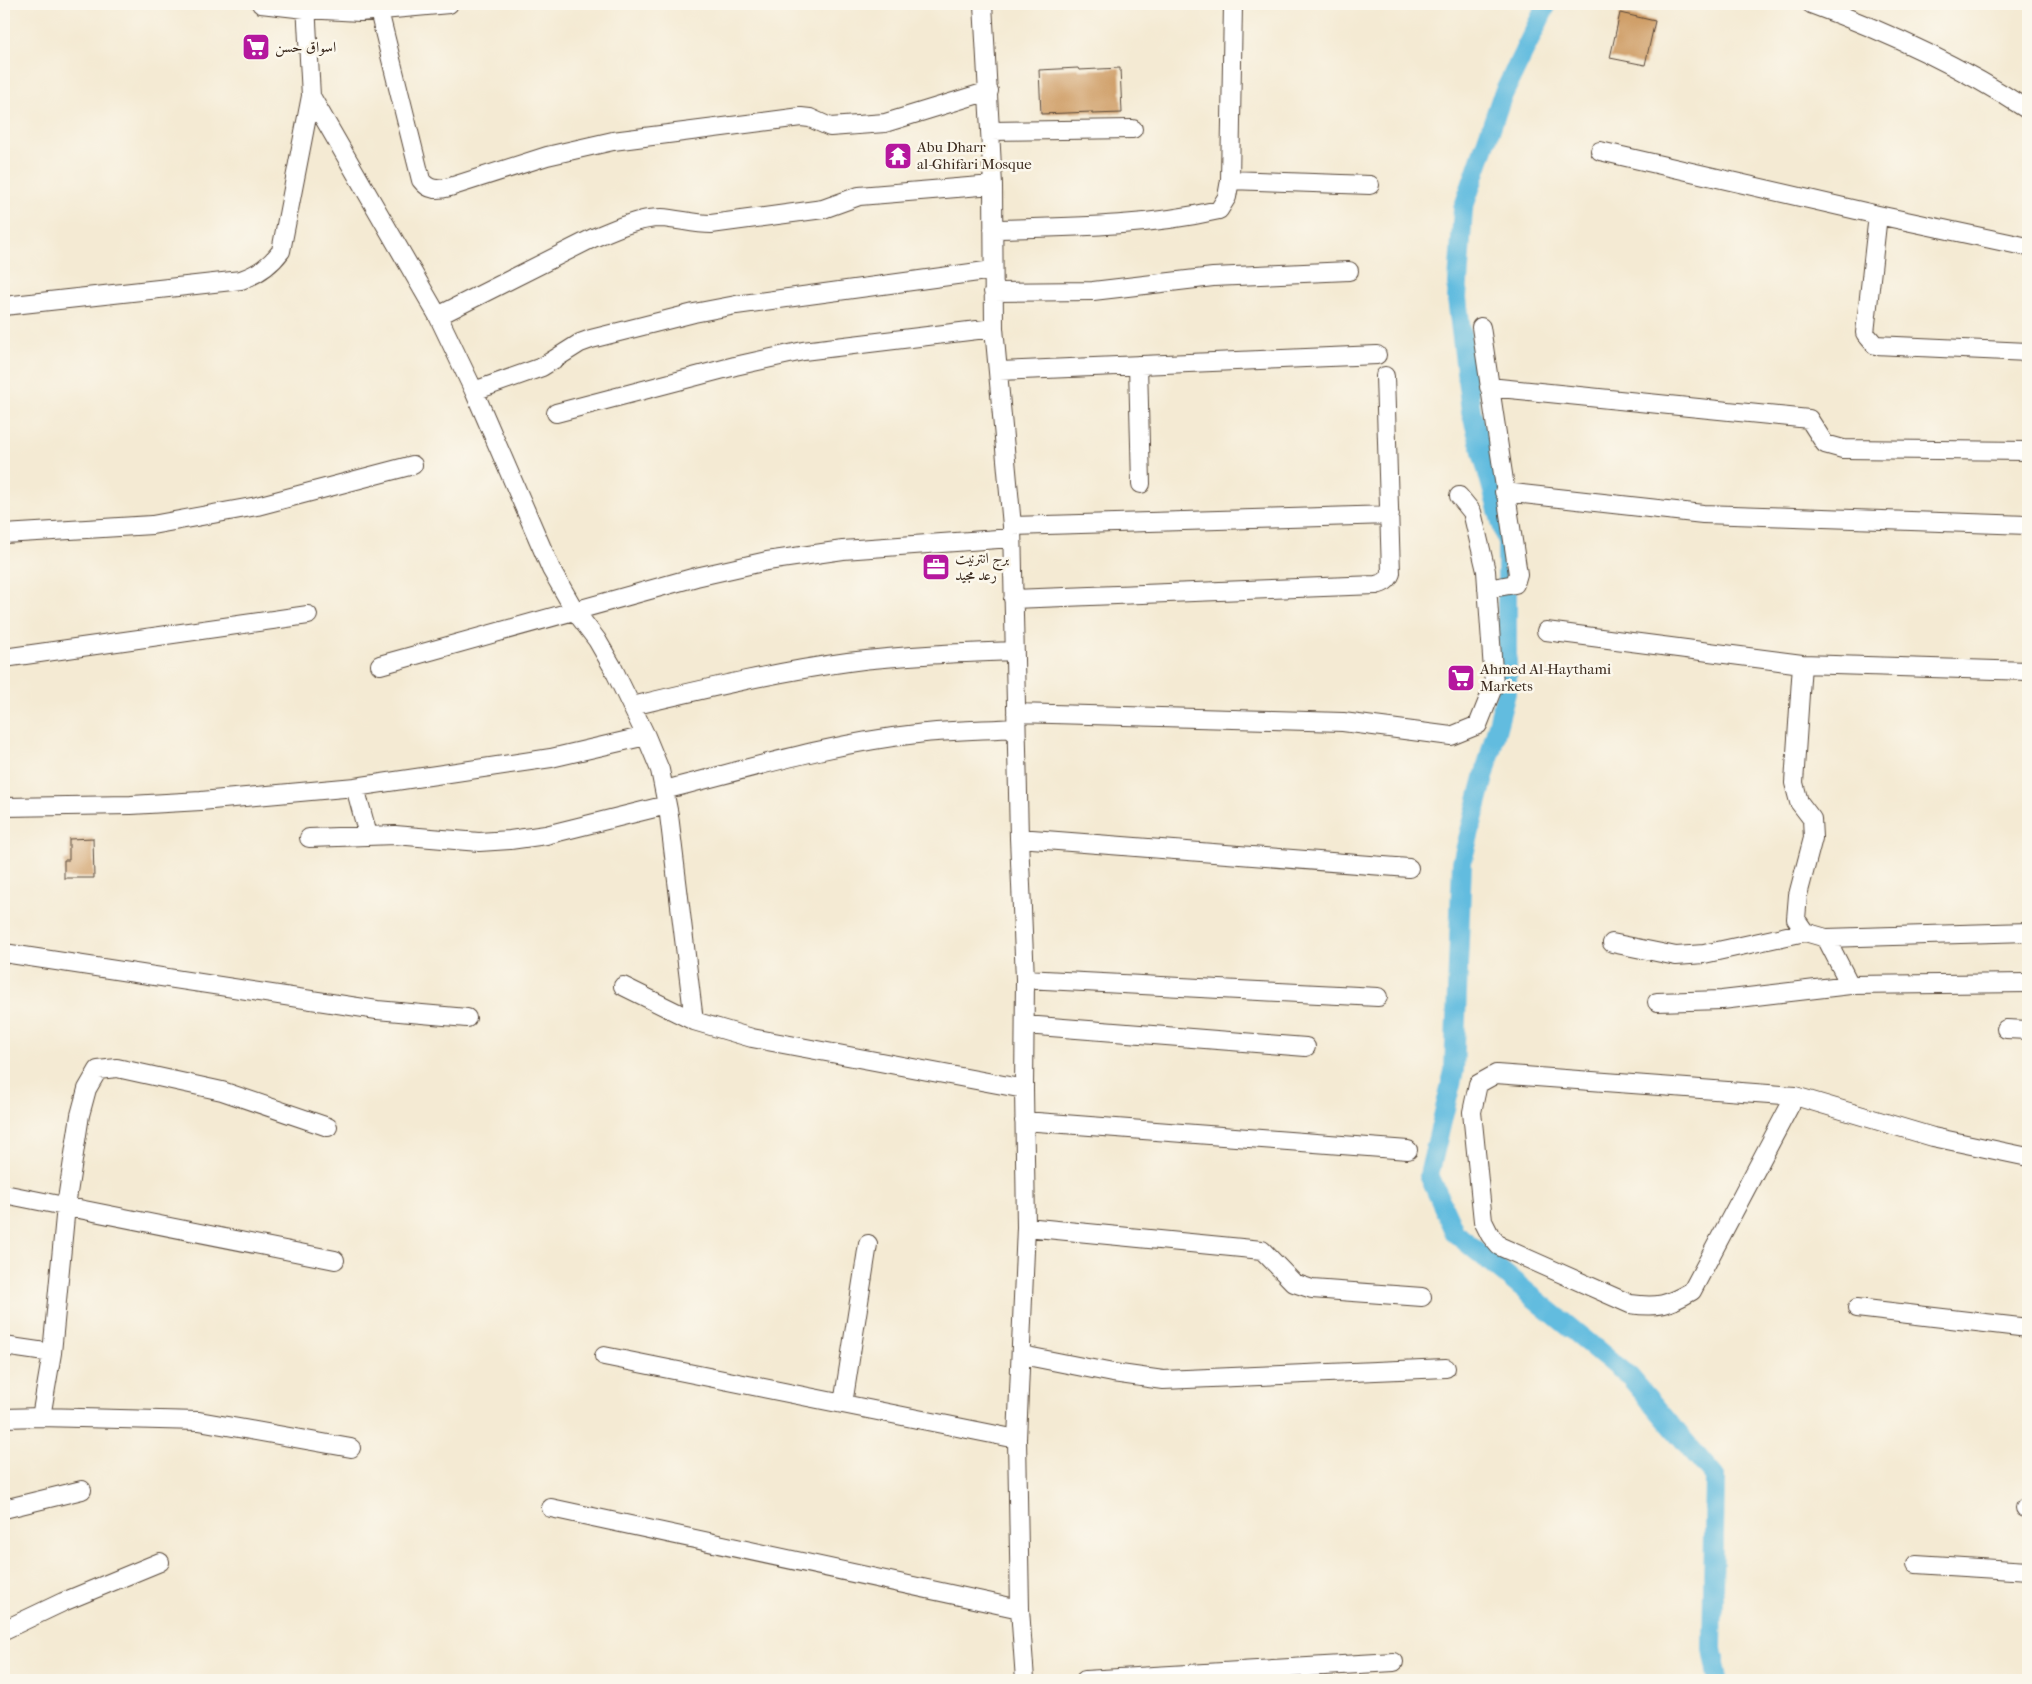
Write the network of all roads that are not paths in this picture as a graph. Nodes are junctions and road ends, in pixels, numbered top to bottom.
1 (261, 4) edge
2 (449, 4) edge
3 (983, 4) edge
4 (1233, 4) edge
5 (1811, 4) edge
6 (305, 6) edge
7 (389, 8) edge
8 (988, 91) junction
9 (311, 96) junction
10 (2028, 110) edge
11 (1133, 128) dead end
12 (990, 131) junction
13 (1600, 151) dead end
14 (1230, 180) junction
15 (994, 185) junction
16 (1370, 185) dead end
17 (1878, 214) junction
18 (994, 229) junction
19 (2028, 247) edge
20 (993, 270) junction
21 (1349, 271) dead end
22 (994, 292) junction
23 (4, 306) edge
24 (438, 316) junction
25 (1480, 327) dead end
26 (994, 328) junction
27 (2028, 352) edge
28 (1377, 355) dead end
29 (1138, 365) junction
30 (999, 371) junction
31 (1385, 376) dead end
32 (1489, 387) junction
33 (474, 391) junction
34 (556, 414) dead end
35 (2028, 451) edge
36 (413, 465) dead end
37 (1141, 484) dead end
38 (1504, 492) junction
39 (1459, 496) dead end
40 (1390, 515) junction
41 (2028, 525) edge
42 (1012, 532) junction
43 (4, 534) edge
44 (1487, 589) junction
45 (1013, 599) junction
46 (575, 611) junction
47 (308, 615) dead end
48 (1546, 632) dead end
49 (1014, 651) junction
50 (4, 658) edge
51 (1802, 664) junction
52 (380, 666) dead end
53 (2028, 671) edge
54 (632, 706) junction
55 (1016, 721) junction
56 (646, 736) junction
57 (355, 787) junction
58 (666, 798) junction
59 (4, 807) edge
60 (368, 835) junction
61 (308, 838) dead end
62 (1019, 838) junction
63 (1409, 868) dead end
64 (1805, 932) junction
65 (2028, 932) edge
66 (1826, 938) junction
67 (1612, 943) dead end
68 (4, 953) edge
69 (1025, 979) junction
70 (2028, 983) edge
71 (1850, 984) junction
72 (623, 986) dead end
73 (1378, 997) dead end
74 (1657, 1002) dead end
75 (467, 1018) dead end
76 (694, 1021) junction
77 (1025, 1025) junction
78 (2006, 1029) dead end
79 (2028, 1030) edge
80 (1306, 1047) dead end
81 (1024, 1089) junction
82 (1795, 1096) junction
83 (1024, 1122) junction
84 (328, 1127) dead end
85 (1408, 1150) dead end
86 (2028, 1158) edge
87 (4, 1194) edge
88 (66, 1206) junction
89 (1026, 1227) junction
90 (868, 1244) dead end
91 (335, 1260) dead end
92 (1422, 1297) dead end
93 (1857, 1308) dead end
94 (2028, 1328) edge
95 (4, 1346) edge
96 (52, 1353) junction
97 (604, 1356) dead end
98 (1022, 1356) junction
99 (1446, 1368) dead end
100 (843, 1404) junction
101 (41, 1417) junction
102 (4, 1418) edge
103 (1017, 1439) junction
104 (351, 1448) dead end
105 (82, 1490) dead end
106 (551, 1508) dead end
107 (4, 1509) edge
108 (160, 1562) dead end
109 (1916, 1564) dead end
110 (2028, 1571) edge
111 (1020, 1609) junction
112 (4, 1630) edge
113 (1394, 1662) dead end
114 (1025, 1680) edge
115 (1085, 1680) edge

1 - 6 street
2 - 7 street
3 - 8 street
4 - 14 street
5 - 10 street
6 - 7 street
6 - 9 street
7 - 8 street
8 - 12 street
9 - 23 street
9 - 24 street
11 - 12 street
12 - 15 street
13 - 17 street
14 - 16 street
14 - 18 street
15 - 18 street
15 - 24 street
17 - 19 street
17 - 27 street
18 - 20 street
20 - 22 street
20 - 33 street
21 - 22 street
22 - 26 street
24 - 33 street
25 - 32 street
26 - 30 street
26 - 34 street
28 - 29 street
29 - 30 street
29 - 37 street
30 - 42 street
31 - 40 street
32 - 35 street
32 - 38 street
33 - 46 street
36 - 43 street
38 - 41 street
38 - 44 street
39 - 44 street
40 - 42 street
40 - 45 street
42 - 45 street
42 - 46 street
44 - 55 street
45 - 49 street
46 - 52 street
46 - 54 street
47 - 50 street
48 - 51 street
49 - 54 street
49 - 55 street
51 - 53 street
51 - 64 street
54 - 56 street
55 - 58 street
55 - 62 street
56 - 57 street
56 - 58 street
57 - 59 street
57 - 60 street
58 - 60 street
58 - 76 street
60 - 61 street
62 - 63 street
62 - 69 street
64 - 66 street
64 - 67 street
65 - 66 street
66 - 71 street
68 - 75 street
69 - 73 street
69 - 77 street
70 - 71 street
71 - 74 street
72 - 76 street
76 - 81 street
77 - 80 street
77 - 81 street
78 - 79 street
81 - 83 street
82 - 82 street
82 - 86 street
83 - 85 street
83 - 89 street
84 - 88 street
87 - 88 street
88 - 91 street
88 - 96 street
89 - 92 street
89 - 98 street
90 - 100 street
93 - 94 street
95 - 96 street
96 - 101 street
97 - 100 street
98 - 99 street
98 - 103 street
100 - 103 street
101 - 102 street
101 - 104 street
103 - 111 street
105 - 107 street
106 - 111 street
108 - 112 street
109 - 110 street
111 - 114 street
113 - 115 street

